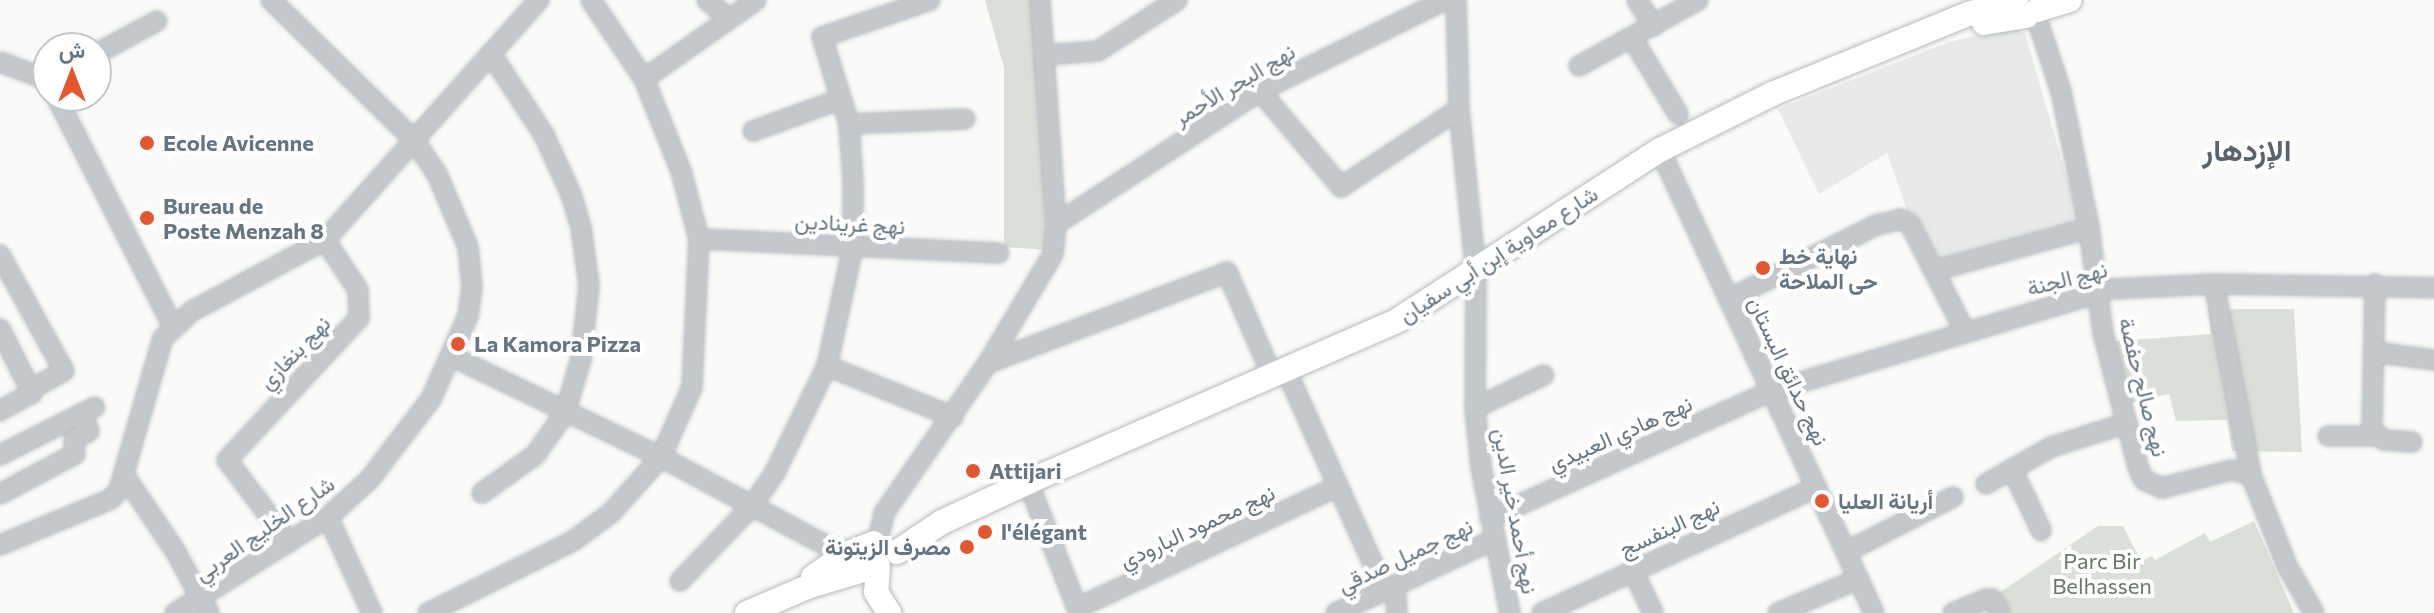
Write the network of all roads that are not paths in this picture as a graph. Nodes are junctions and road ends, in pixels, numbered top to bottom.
1 (539, 0) edge
2 (591, 0) edge
3 (707, 0) edge
4 (756, 0) edge
5 (930, 0) edge
6 (1040, 0) edge
7 (1177, 0) edge
8 (1445, 0) edge
9 (1456, 0) edge
10 (1637, 0) edge
11 (1698, 0) edge
12 (2070, 0) edge
13 (277, 2) edge
14 (1968, 7) edge
15 (2028, 7) edge
16 (729, 19) junction
17 (157, 21) dead end
18 (1654, 26) junction
19 (1918, 34) junction
20 (1632, 38) junction
21 (112, 45) edge
22 (491, 54) junction
23 (1045, 55) junction
24 (0, 62) edge
25 (1579, 66) dead end
26 (32, 74) edge
27 (644, 79) junction
28 (1260, 91) junction
29 (841, 99) junction
30 (1459, 109) junction
31 (64, 112) edge
32 (1678, 114) dead end
33 (965, 119) dead end
34 (849, 124) junction
35 (753, 131) dead end
36 (414, 140) junction
37 (1660, 150) junction
38 (1056, 224) junction
39 (2089, 228) junction
40 (699, 239) junction
41 (325, 240) junction
42 (853, 247) junction
43 (999, 253) dead end
44 (0, 255) edge
45 (1937, 270) junction
46 (1476, 273) junction
47 (2214, 284) junction
48 (2375, 284) junction
49 (2434, 288) edge
50 (2098, 293) junction
51 (1729, 299) junction
52 (173, 327) junction
53 (1964, 330) junction
54 (2, 336) edge
55 (2374, 352) junction
56 (453, 357) junction
57 (2434, 360) edge
58 (988, 363) junction
59 (827, 366) junction
60 (1278, 372) junction
61 (1544, 375) dead end
62 (32, 389) junction
63 (1771, 391) junction
64 (1475, 408) junction
65 (0, 411) edge
66 (565, 413) junction
67 (953, 417) junction
68 (2127, 423) junction
69 (2328, 436) dead end
70 (2375, 436) junction
71 (2412, 442) dead end
72 (0, 455) edge
73 (661, 457) junction
74 (2012, 469) junction
75 (124, 475) junction
76 (2251, 475) junction
77 (1028, 482) junction
78 (1986, 484) dead end
79 (1337, 487) junction
80 (1817, 487) junction
81 (482, 493) dead end
82 (0, 494) edge
83 (1953, 497) dead end
84 (751, 507) junction
85 (328, 517) junction
86 (1490, 518) junction
87 (2041, 530) dead end
88 (1493, 540) junction
89 (1, 542) edge
90 (289, 542) junction
91 (1848, 551) junction
92 (884, 552) junction
93 (844, 555) junction
94 (1633, 571) junction
95 (828, 579) junction
96 (1858, 579) junction
97 (680, 581) dead end
98 (1390, 587) junction
99 (795, 591) junction
100 (206, 606) edge
101 (886, 606) edge
102 (1078, 611) edge
103 (175, 613) edge
104 (372, 613) edge
105 (428, 613) edge
106 (747, 613) edge
107 (1336, 613) edge
108 (1397, 613) edge
109 (1510, 613) edge
110 (1542, 613) edge
111 (1653, 613) edge
112 (1778, 613) edge
113 (1874, 613) edge
114 (1953, 613) edge
115 (2000, 613) edge
116 (2314, 613) edge

1 - 22 street
2 - 27 street
3 - 16 street
4 - 16 street
5 - 29 street
6 - 23 street
7 - 23 street
8 - 28 street, نهج البحر الأحمر
9 - 30 street, نهج أحمد خير الدين
10 - 18 street
11 - 18 street
12 - 15 main road, شارع معاوية إبن أبي سفيان
13 - 36 street, شارع الخليج العربي
14 - 15 main road, شارع معاوية إبن أبي سفيان
14 - 19 main road, شارع معاوية إبن أبي سفيان
15 - 19 main road, شارع معاوية إبن أبي سفيان
15 - 39 street, نهج صالح حفصة
16 - 27 street
17 - 21 street
18 - 20 street
19 - 37 main road, شارع معاوية إبن أبي سفيان
20 - 25 street
20 - 32 street
22 - 36 street
22 - 66 street
23 - 38 street
24 - 26 street
27 - 40 street
28 - 30 street
28 - 38 street, نهج البحر الأحمر
29 - 34 street
29 - 35 street
30 - 46 street, نهج أحمد خير الدين
31 - 52 street
33 - 34 street
34 - 42 street
36 - 41 street
36 - 56 street, شارع الخليج العربي
37 - 46 main road, شارع معاوية إبن أبي سفيان
37 - 51 street, نهج حدائق البستان
38 - 58 street
39 - 45 street
39 - 50 street, نهج صالح حفصة
40 - 42 street, نهج غرينادين
40 - 73 street
41 - 52 street
41 - 90 street, نهج بنغازي
42 - 43 street, نهج غرينادين
42 - 59 street
44 - 62 street
45 - 51 street
45 - 53 street
46 - 60 main road, شارع معاوية إبن أبي سفيان
46 - 64 street, نهج أحمد خير الدين
47 - 48 street, نهج الجنة
47 - 50 street, نهج الجنة
47 - 76 street
48 - 49 street, نهج الجنة
48 - 55 street
50 - 53 street, نهج الجنة
50 - 68 street, نهج صالح حفصة
51 - 63 street, نهج حدائق البستان
52 - 75 street
53 - 63 street, نهج الجنة
54 - 62 street
55 - 57 street
55 - 70 street
56 - 66 street
56 - 85 street, شارع الخليج العربي
58 - 60 street
58 - 67 street
59 - 67 street
59 - 84 street
60 - 77 main road, شارع معاوية إبن أبي سفيان
60 - 79 street
61 - 64 street
62 - 65 street
63 - 80 street, نهج حدائق البستان
63 - 86 street, نهج هادي العبيدي
64 - 86 street, نهج أحمد خير الدين
66 - 73 street
66 - 81 street
67 - 92 street
68 - 74 street
68 - 76 street, نهج صالح حفصة
69 - 70 street
70 - 71 street
72 - 82 street
73 - 84 street
73 - 105 street
74 - 78 street
74 - 87 street
75 - 89 street
75 - 100 street
76 - 116 street
77 - 92 main road, شارع معاوية إبن أبي سفيان
77 - 102 street
79 - 98 street
79 - 102 street, نهج محمود البارودي
80 - 91 street, نهج حدائق البستان
80 - 94 street, نهج البنفسج
83 - 91 street
84 - 93 street
84 - 97 street
85 - 90 street, شارع الخليج العربي
85 - 104 street
86 - 88 street, نهج أحمد خير الدين
88 - 98 street, نهج جميل صدقي
88 - 109 street, نهج أحمد خير الدين
90 - 100 street, شارع الخليج العربي
91 - 96 street, نهج حدائق البستان
92 - 93 main road, شارع معاوية إبن أبي سفيان
92 - 95 main road, شارع معاوية إبن أبي سفيان
92 - 101 main road
93 - 99 main road, شارع معاوية إبن أبي سفيان
94 - 110 street, نهج البنفسج
94 - 111 street
95 - 99 main road, شارع معاوية إبن أبي سفيان
95 - 101 main road
96 - 112 street
96 - 113 street, نهج حدائق البستان
98 - 107 street, نهج جميل صدقي
98 - 108 street
99 - 106 main road, شارع معاوية إبن أبي سفيان
100 - 103 street, شارع الخليج العربي
114 - 115 street

